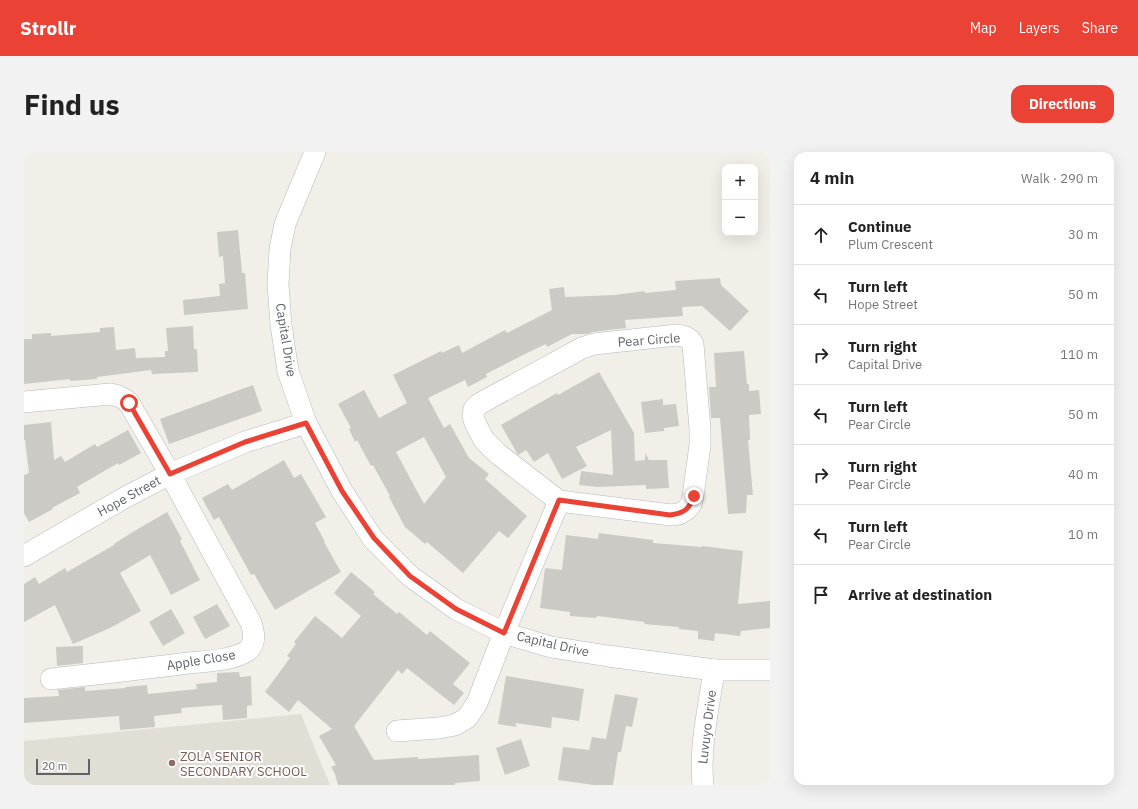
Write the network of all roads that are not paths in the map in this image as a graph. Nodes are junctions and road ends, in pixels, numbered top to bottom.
1 (315, 152) edge
2 (24, 402) edge
3 (306, 423) junction
4 (170, 474) junction
5 (559, 500) junction
6 (24, 556) edge
7 (504, 633) junction
8 (714, 670) junction
9 (770, 670) edge
10 (50, 679) dead end
11 (397, 731) dead end
12 (703, 785) edge

1 - 3 street, Capital Drive
2 - 4 street, Apple Close
3 - 4 street, Hope Street
3 - 7 street, Capital Drive
4 - 6 street, Hope Street
4 - 10 street, Apple Close
5 - 5 street, Pear Circle
5 - 7 street
7 - 8 street, Capital Drive
7 - 11 street
8 - 9 street, Capital Drive
8 - 12 street, Luvuyo Drive

